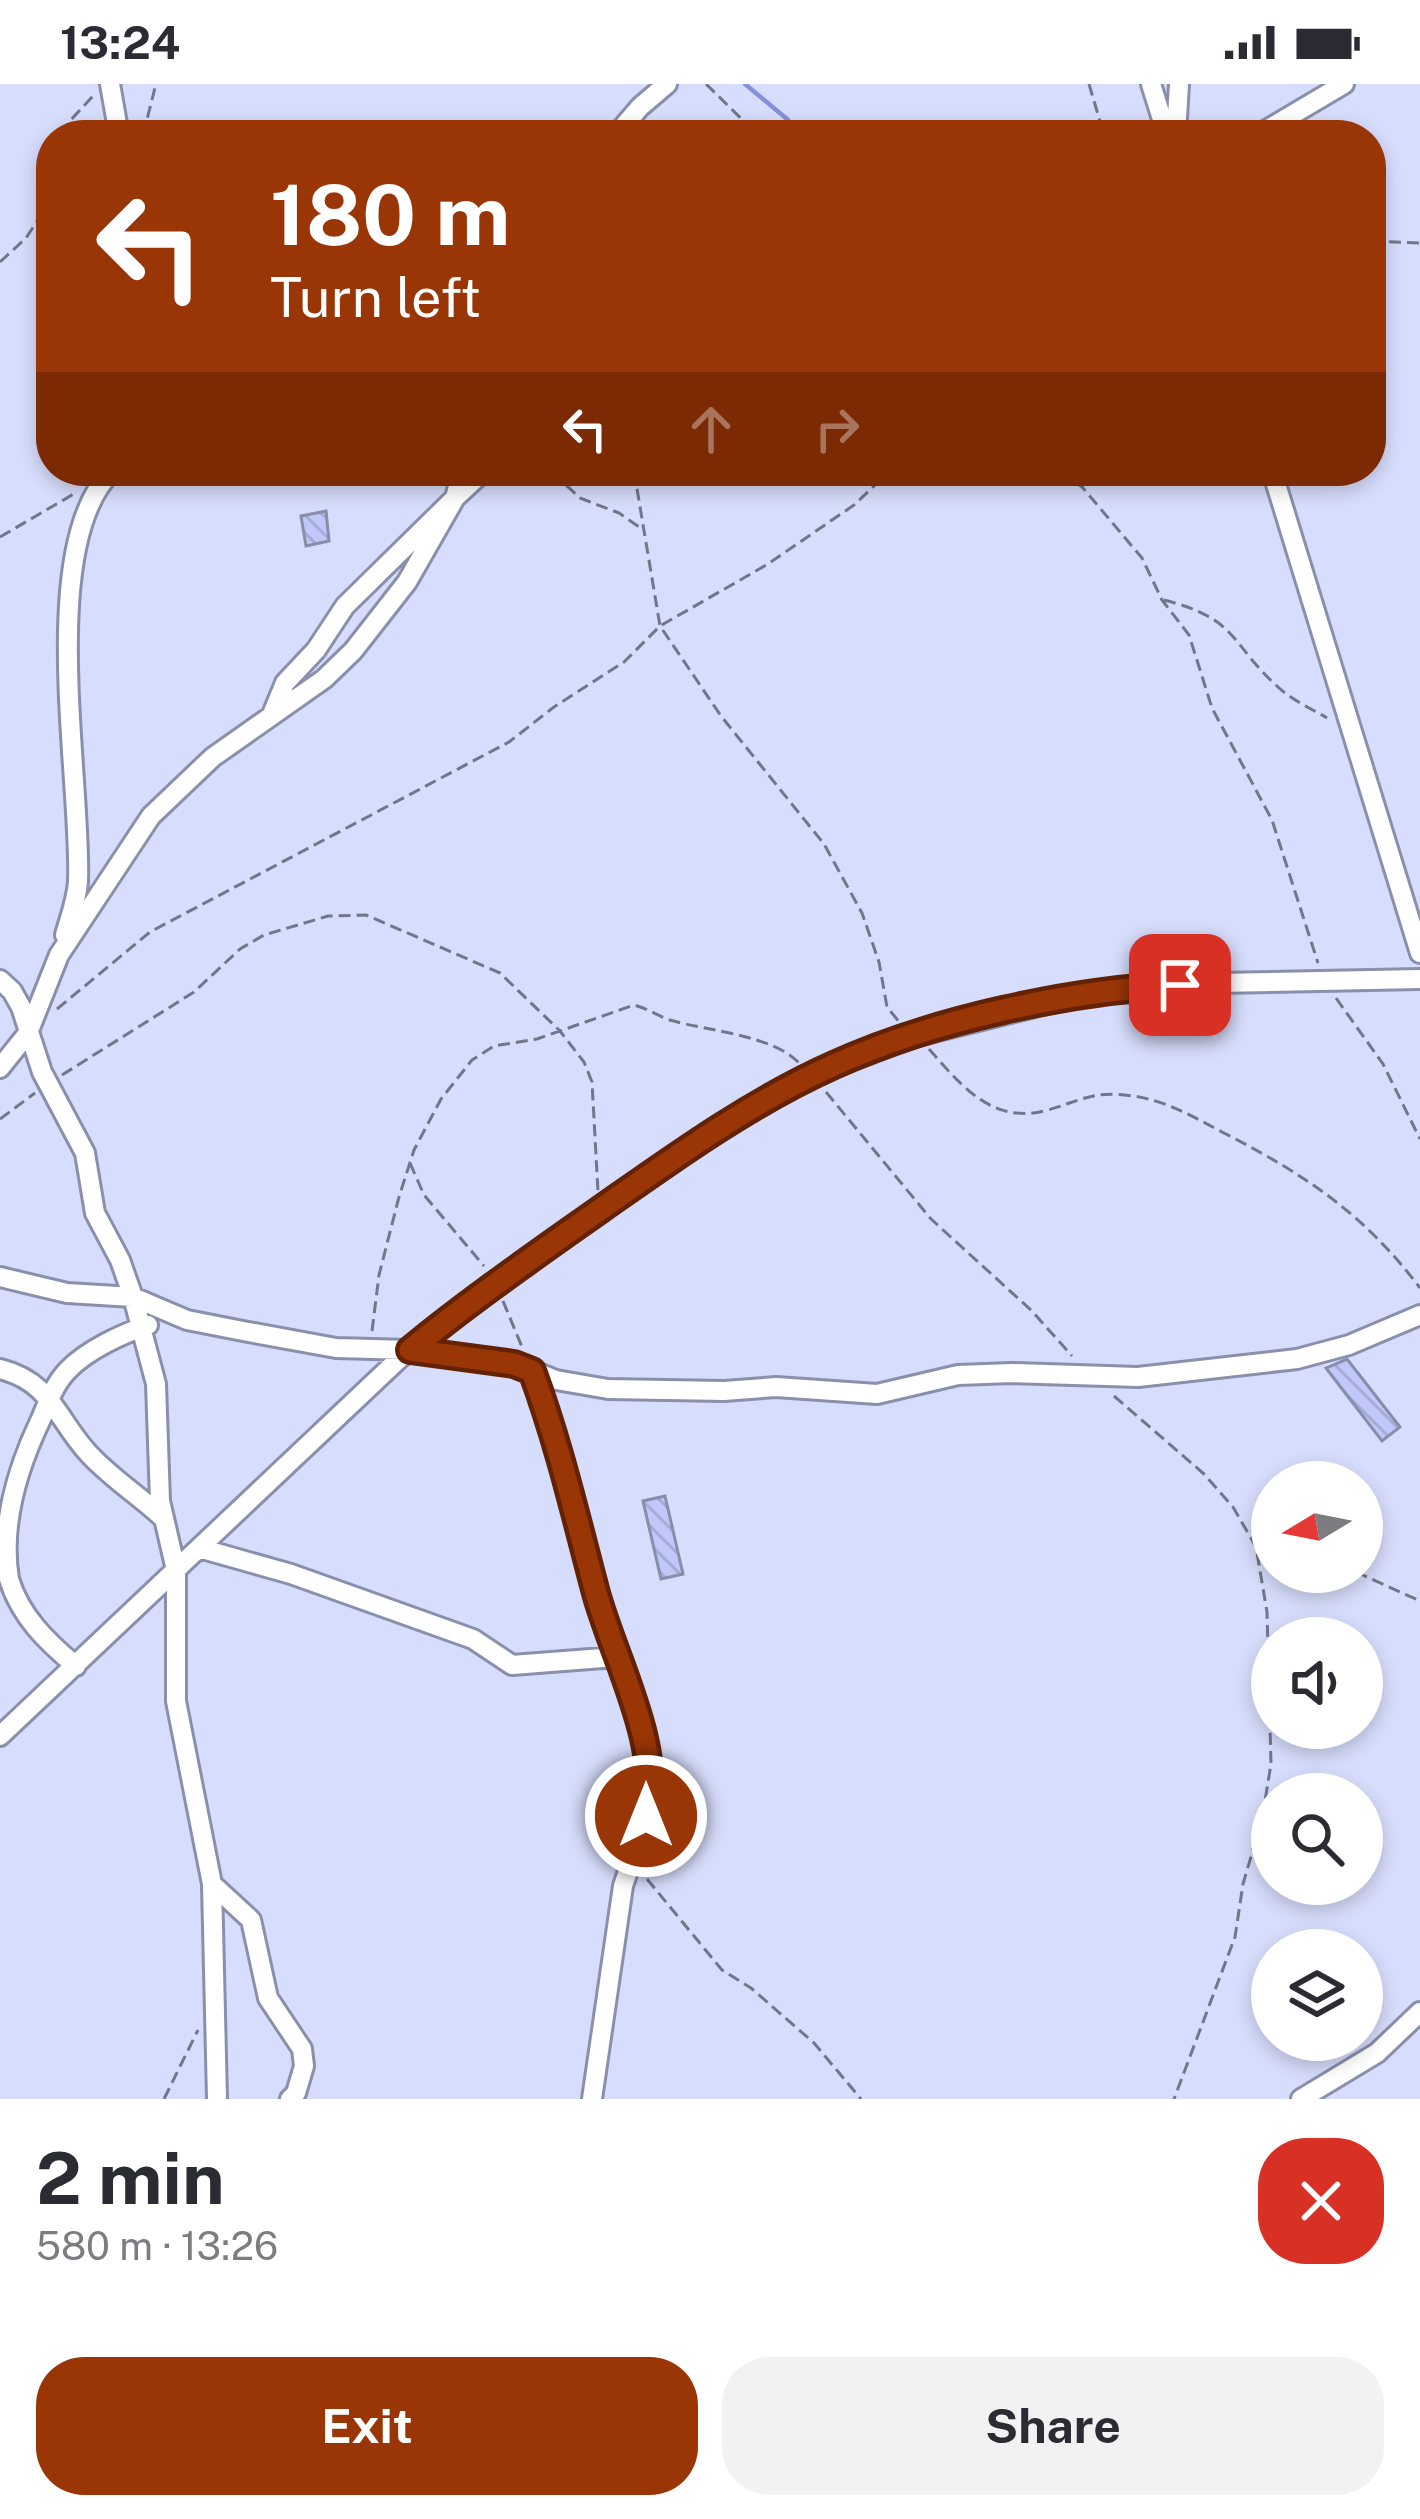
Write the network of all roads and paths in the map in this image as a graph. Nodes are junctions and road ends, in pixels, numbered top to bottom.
1 (156, 84) edge
2 (668, 84) edge
3 (706, 84) edge
4 (1089, 84) edge
5 (1151, 84) edge
6 (1179, 84) edge
7 (1344, 84) edge
8 (104, 87) edge
9 (71, 120) edge
10 (114, 120) edge
11 (147, 120) edge
12 (628, 120) edge
13 (743, 120) edge
14 (1100, 120) edge
15 (1166, 120) edge
16 (1174, 120) edge
17 (1283, 120) edge
18 (36, 223) edge
19 (1386, 242) edge
20 (1420, 243) edge
21 (0, 262) edge
22 (86, 486) edge
23 (101, 486) edge
24 (458, 486) edge
25 (468, 486) edge
26 (566, 486) edge
27 (637, 486) edge
28 (874, 486) edge
29 (1081, 486) edge
30 (1277, 486) edge
31 (455, 498) junction
32 (645, 532) junction
33 (0, 537) edge
34 (1162, 600) junction
35 (660, 626) junction
36 (272, 716) junction
37 (1352, 728) junction
38 (1420, 953) edge
39 (59, 955) junction
40 (0, 980) edge
41 (1420, 980) edge
42 (1324, 982) junction
43 (560, 1031) junction
44 (28, 1034) junction
45 (917, 1036) junction
46 (0, 1068) edge
47 (810, 1076) junction
48 (48, 1084) junction
49 (0, 1119) edge
50 (1420, 1138) edge
51 (410, 1163) junction
52 (598, 1212) junction
53 (0, 1277) edge
54 (495, 1283) junction
55 (1420, 1288) edge
56 (133, 1297) junction
57 (176, 1315) junction
58 (1420, 1316) edge
59 (141, 1327) junction
60 (365, 1349) junction
61 (410, 1350) junction
62 (0, 1370) edge
63 (532, 1371) junction
64 (1091, 1375) junction
65 (50, 1397) junction
66 (164, 1518) junction
67 (1247, 1529) junction
68 (1251, 1530) edge
69 (199, 1548) junction
70 (176, 1570) junction
71 (1383, 1584) edge
72 (1420, 1600) edge
73 (616, 1658) junction
74 (76, 1666) junction
75 (0, 1736) edge
76 (630, 1860) junction
77 (212, 1884) junction
78 (1420, 2012) edge
79 (198, 2030) dead end
80 (164, 2099) edge
81 (217, 2099) edge
82 (290, 2099) edge
83 (592, 2099) edge
84 (861, 2099) edge
85 (1174, 2099) edge
86 (1301, 2099) edge

1 - 11 path
2 - 12 street
3 - 13 path
4 - 14 path
5 - 15 street
6 - 16 street
7 - 17 street
8 - 9 path
8 - 10 street
18 - 21 path
19 - 20 path
22 - 33 path
23 - 39 street
24 - 31 street
25 - 31 street
26 - 32 path
27 - 32 path
28 - 35 path
29 - 34 path
30 - 37 street
31 - 36 street
31 - 36 street
32 - 35 path
34 - 37 path
34 - 42 path
35 - 44 path
35 - 45 path
36 - 39 street
37 - 38 street
39 - 44 street
40 - 44 street
41 - 42 street
42 - 45 street
42 - 50 path
43 - 47 path
43 - 48 path
43 - 51 path
43 - 52 path
44 - 46 street
44 - 48 street
45 - 47 street
45 - 55 path
47 - 52 street
47 - 64 path
48 - 49 path
48 - 56 street
51 - 54 path
51 - 60 path
52 - 54 street
53 - 56 street
54 - 61 street
54 - 63 path
56 - 57 street
56 - 59 street
57 - 59 street
57 - 60 street
58 - 64 street
59 - 65 street
59 - 66 street
60 - 61 street
61 - 63 street
61 - 69 street
62 - 65 street
63 - 64 street
63 - 73 street
64 - 67 path
65 - 66 street
65 - 74 street
66 - 70 street
67 - 68 path
67 - 85 path
69 - 70 street
69 - 73 street
70 - 74 street
70 - 77 street
71 - 72 path
73 - 76 street
74 - 75 street
76 - 83 street
76 - 84 path
77 - 81 street
77 - 82 street
78 - 86 street
79 - 80 path

